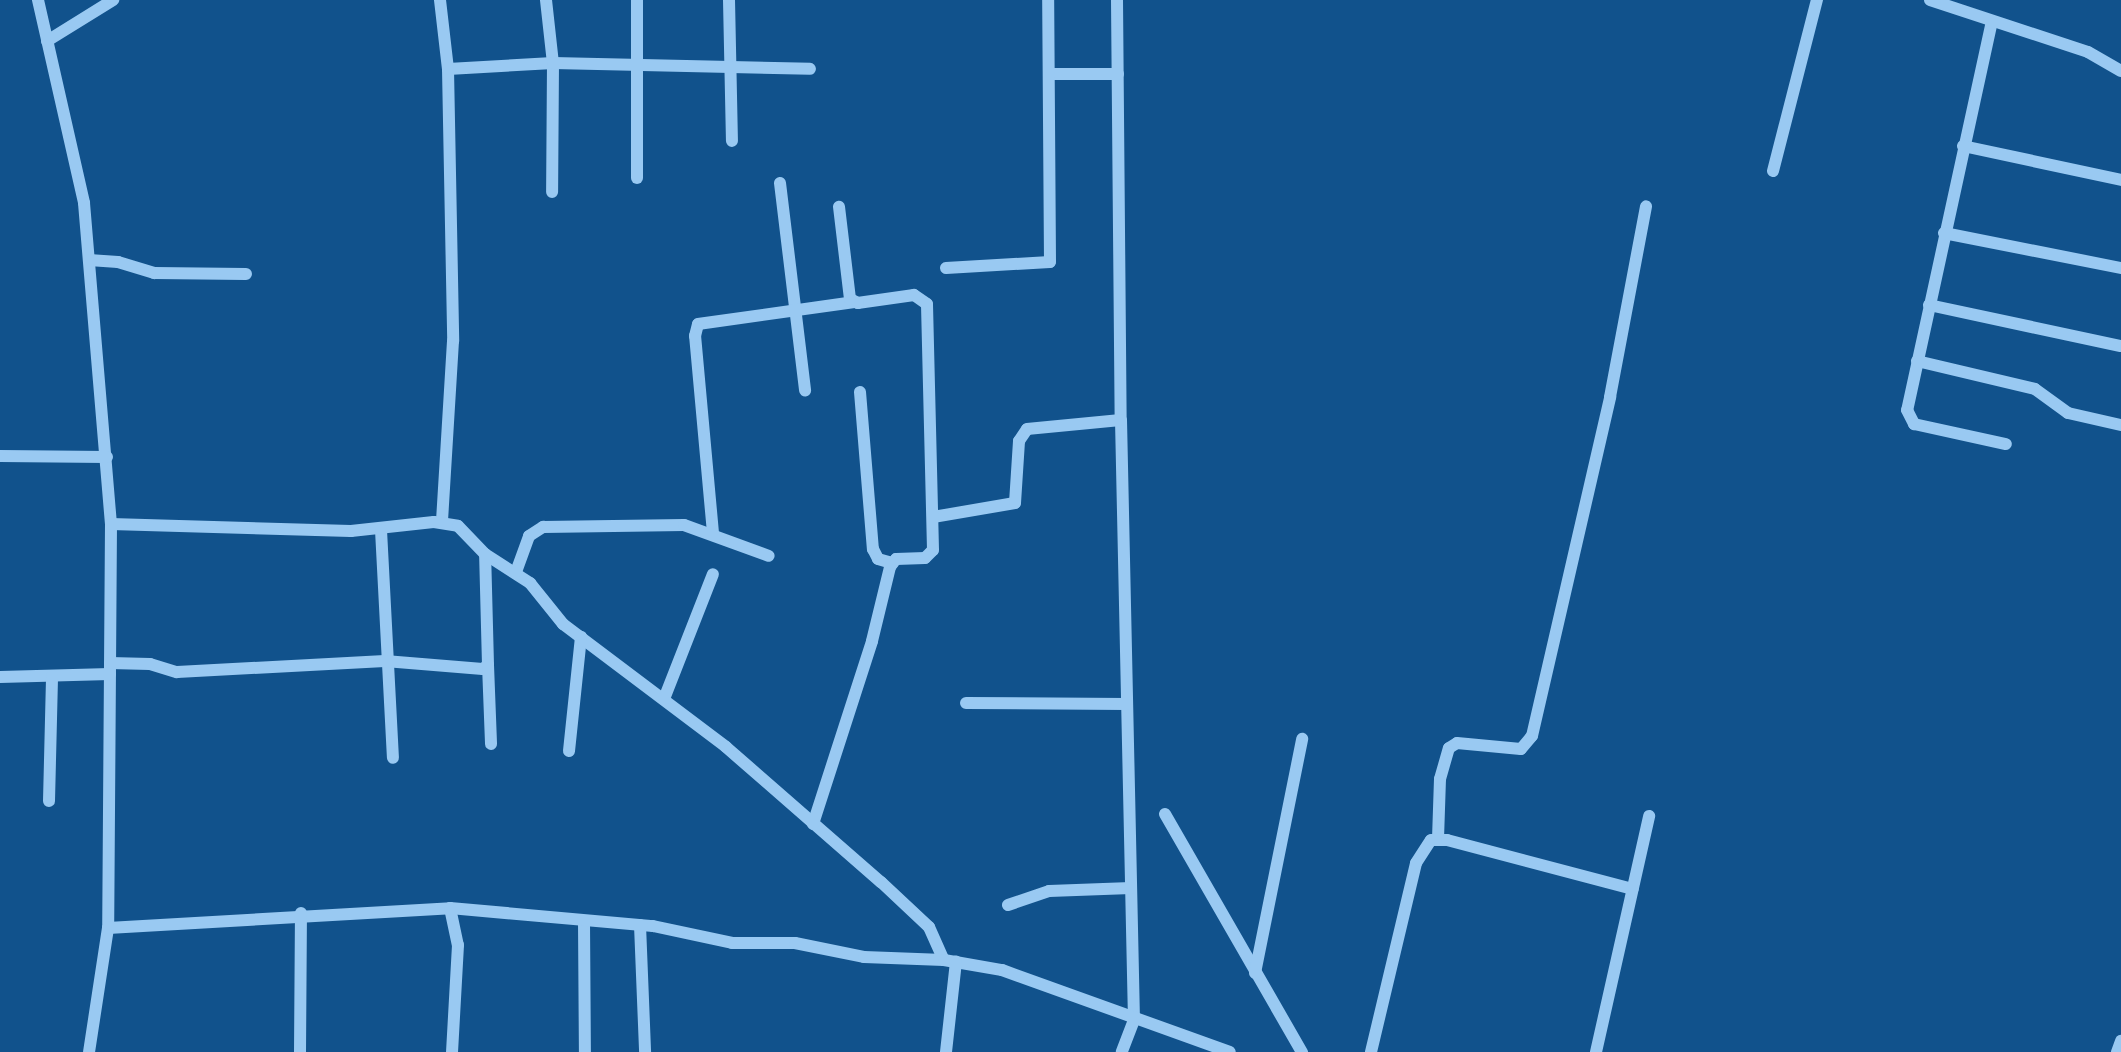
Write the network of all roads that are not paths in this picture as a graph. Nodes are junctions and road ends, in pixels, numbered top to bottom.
1 (38, 0) edge
2 (113, 0) edge
3 (440, 0) edge
4 (546, 0) edge
5 (637, 0) edge
6 (729, 0) edge
7 (1048, 0) edge
8 (1117, 0) edge
9 (1817, 0) edge
10 (1930, 0) edge
11 (1945, 3) edge
12 (1992, 21) junction
13 (47, 41) junction
14 (553, 63) junction
15 (639, 66) junction
16 (730, 67) junction
17 (448, 68) junction
18 (810, 69) dead end
19 (2121, 71) edge
20 (1050, 74) junction
21 (1118, 74) junction
22 (732, 141) dead end
23 (1963, 146) junction
24 (1773, 171) dead end
25 (637, 178) dead end
26 (2121, 180) edge
27 (780, 183) dead end
28 (552, 192) dead end
29 (839, 206) dead end
30 (1646, 206) dead end
31 (1944, 233) junction
32 (89, 260) junction
33 (946, 268) dead end
34 (2121, 268) edge
35 (246, 275) dead end
36 (854, 302) junction
37 (1929, 305) junction
38 (797, 310) junction
39 (2121, 346) edge
40 (1917, 361) junction
41 (805, 391) dead end
42 (860, 392) dead end
43 (1121, 419) junction
44 (2121, 425) edge
45 (2006, 444) dead end
46 (0, 456) edge
47 (107, 457) junction
48 (933, 517) junction
49 (442, 522) junction
50 (111, 524) junction
51 (382, 530) junction
52 (713, 533) junction
53 (485, 554) junction
54 (769, 556) dead end
55 (892, 563) junction
56 (516, 572) junction
57 (713, 574) dead end
58 (581, 637) junction
59 (385, 661) junction
60 (488, 665) junction
61 (110, 669) junction
62 (52, 676) junction
63 (0, 677) edge
64 (664, 699) junction
65 (966, 704) dead end
66 (1127, 704) junction
67 (1302, 739) dead end
68 (491, 744) dead end
69 (569, 751) dead end
70 (393, 758) dead end
71 (49, 801) dead end
72 (1165, 814) dead end
73 (1649, 816) dead end
74 (813, 824) junction
75 (1438, 839) junction
76 (1131, 887) junction
77 (1633, 889) junction
78 (1008, 905) dead end
79 (450, 908) junction
80 (301, 913) junction
81 (584, 922) junction
82 (640, 925) junction
83 (108, 928) junction
84 (950, 961) junction
85 (1255, 973) junction
86 (1134, 1020) junction
87 (2121, 1041) edge
88 (89, 1052) edge
89 (300, 1052) edge
90 (452, 1052) edge
91 (585, 1052) edge
92 (645, 1052) edge
93 (946, 1052) edge
94 (1122, 1052) edge
95 (1230, 1052) edge
96 (1302, 1052) edge
97 (1371, 1052) edge
98 (1597, 1052) edge
99 (2117, 1052) edge

1 - 13 street
2 - 13 street
3 - 17 street
4 - 14 street
5 - 15 street
6 - 16 street
7 - 20 street
8 - 21 street
9 - 24 street
10 - 11 street
11 - 12 street
12 - 19 street
12 - 23 street
13 - 32 street
14 - 15 street
14 - 17 street
14 - 28 street
15 - 16 street
15 - 25 street
16 - 18 street
16 - 22 street
17 - 49 street
20 - 21 street
20 - 33 street
21 - 43 street
23 - 26 street
23 - 31 street
27 - 38 street
29 - 36 street
30 - 75 street
31 - 34 street
31 - 37 street
32 - 35 street
32 - 47 street
36 - 38 street
36 - 48 street
37 - 39 street
37 - 40 street
38 - 41 street
38 - 52 street
40 - 44 street
40 - 45 street
42 - 55 street
43 - 48 street
43 - 66 street
46 - 47 street
47 - 50 street
48 - 55 street
49 - 51 street
49 - 53 street
50 - 51 street
50 - 61 street
51 - 59 street
52 - 54 street
52 - 56 street
53 - 56 street
53 - 60 street
55 - 74 street
56 - 58 street
57 - 64 street
58 - 64 street
58 - 69 street
59 - 60 street
59 - 61 street
59 - 70 street
60 - 68 street
61 - 62 street
61 - 83 street
62 - 63 street
62 - 71 street
64 - 74 street
65 - 66 street
66 - 76 street
67 - 85 street
72 - 85 street
73 - 77 street
74 - 84 street
75 - 77 street
75 - 97 street
76 - 78 street
76 - 86 street
77 - 98 street
79 - 80 street
79 - 81 street
79 - 90 street
80 - 83 street
80 - 89 street
81 - 82 street
81 - 91 street
82 - 84 street
82 - 92 street
83 - 88 street
84 - 86 street
84 - 93 street
85 - 96 street
86 - 94 street
86 - 95 street
87 - 99 street

